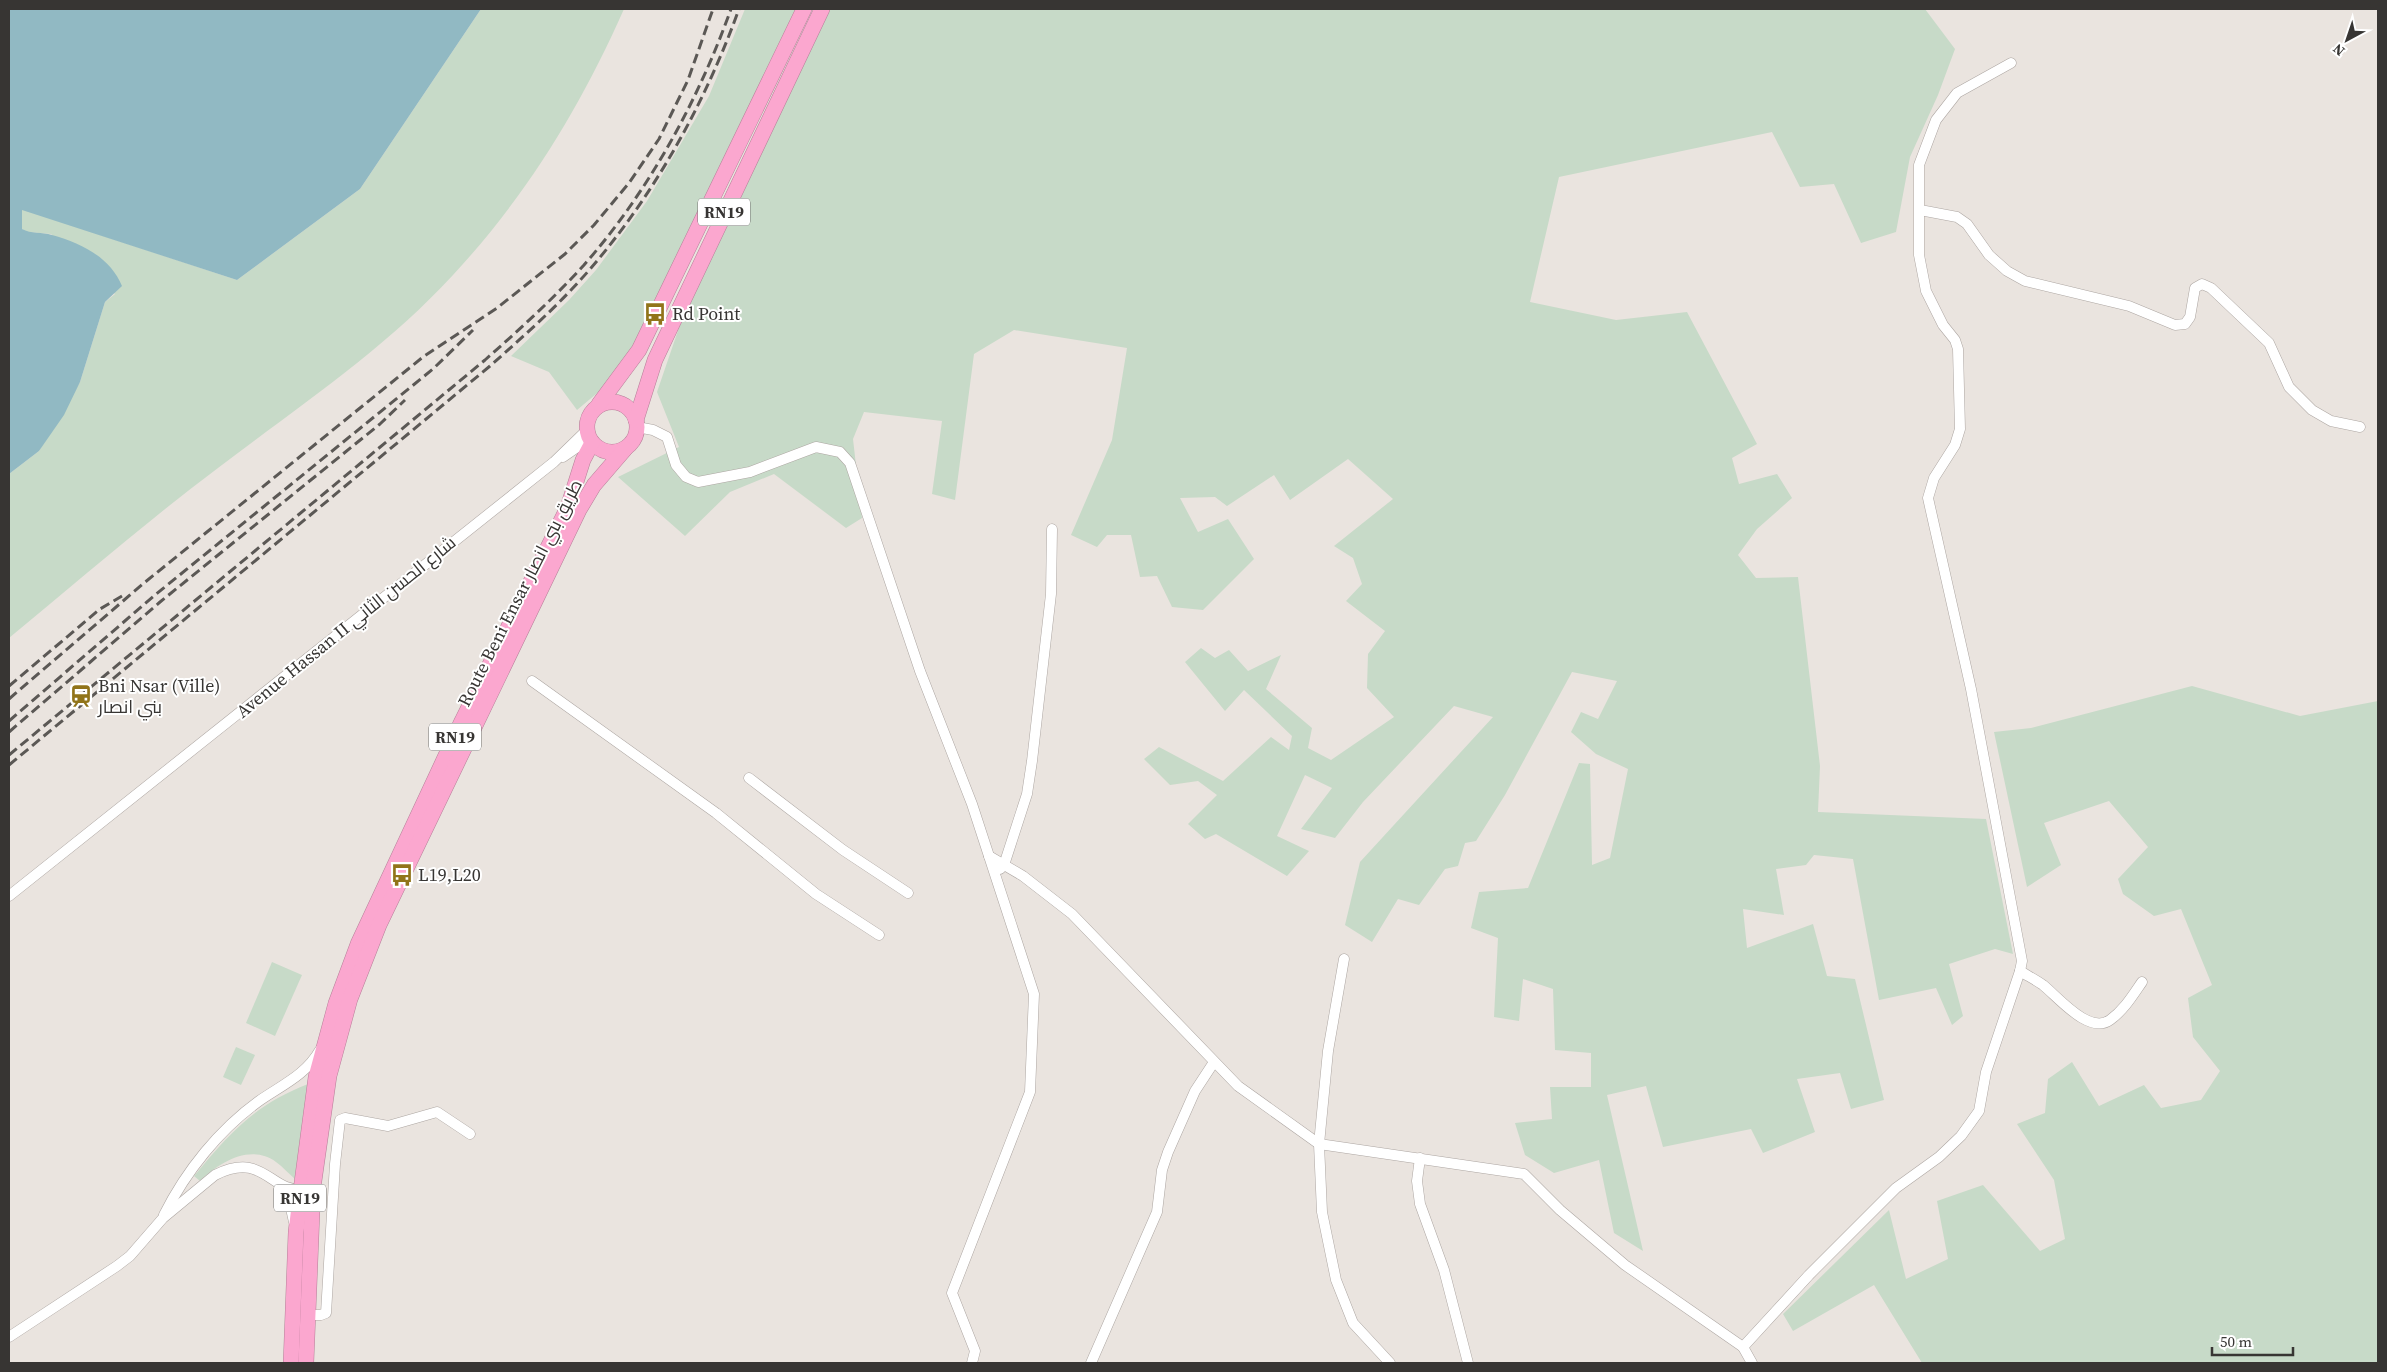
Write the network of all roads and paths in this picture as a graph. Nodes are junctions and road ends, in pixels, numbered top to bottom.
1 (804, 9) edge
2 (822, 9) edge
3 (2012, 62) dead end
4 (1920, 210) junction
5 (599, 404) junction
6 (636, 423) junction
7 (2360, 427) dead end
8 (589, 438) junction
9 (625, 448) junction
10 (1052, 529) dead end
11 (532, 680) dead end
12 (749, 778) dead end
13 (989, 856) junction
14 (1004, 865) junction
15 (995, 876) junction
16 (908, 893) dead end
17 (9, 896) edge
18 (879, 936) dead end
19 (1344, 959) dead end
20 (2020, 971) junction
21 (2142, 982) dead end
22 (327, 1036) junction
23 (1214, 1062) junction
24 (322, 1076) junction
25 (296, 1078) junction
26 (470, 1134) dead end
27 (1319, 1144) junction
28 (1420, 1158) junction
29 (316, 1162) junction
30 (335, 1164) junction
31 (277, 1182) junction
32 (307, 1189) junction
33 (163, 1218) junction
34 (296, 1232) junction
35 (308, 1315) junction
36 (9, 1337) edge
37 (1743, 1347) junction
38 (291, 1363) edge
39 (306, 1363) edge
40 (972, 1363) edge
41 (1091, 1363) edge
42 (1390, 1363) edge
43 (1468, 1363) edge
44 (1752, 1363) edge

1 - 5 highway, RN19
2 - 6 highway, RN19
3 - 4 street
4 - 7 street
4 - 20 street
5 - 6 highway
5 - 8 highway, RN19
6 - 9 highway, RN19
6 - 13 street
8 - 9 highway
8 - 17 street, Avenue Hassan II شارع الحسن الثاني
8 - 22 highway, Route Beni Ensar طريق بني انصار / RN19
9 - 24 highway, Route Beni Ensar طريق بني انصار / RN19
10 - 14 street
11 - 18 street
12 - 16 street
13 - 14 street
13 - 15 street
14 - 15 street
14 - 23 street
15 - 40 street
19 - 27 street
20 - 21 street
20 - 37 street
22 - 24 highway, Route Beni Ensar طريق بني انصار / RN19
22 - 25 street
23 - 27 street
23 - 41 street
24 - 25 street
24 - 29 highway, Route Beni Ensar طريق بني انصار / RN19
24 - 32 highway, Route Beni Ensar طريق بني انصار / RN19
25 - 33 street
26 - 30 street
27 - 28 street
27 - 42 street
28 - 37 street
28 - 43 street
29 - 30 street
29 - 32 highway, Route Beni Ensar طريق بني انصار / RN19
30 - 35 street
31 - 32 street
31 - 33 street
31 - 34 street
32 - 34 highway, Route Beni Ensar طريق بني انصار / RN19
32 - 35 highway, Route Beni Ensar طريق بني انصار / RN19
33 - 36 street
34 - 38 highway, Route Beni Ensar طريق بني انصار / RN19
35 - 39 highway, Route Beni Ensar طريق بني انصار / RN19
37 - 44 street

